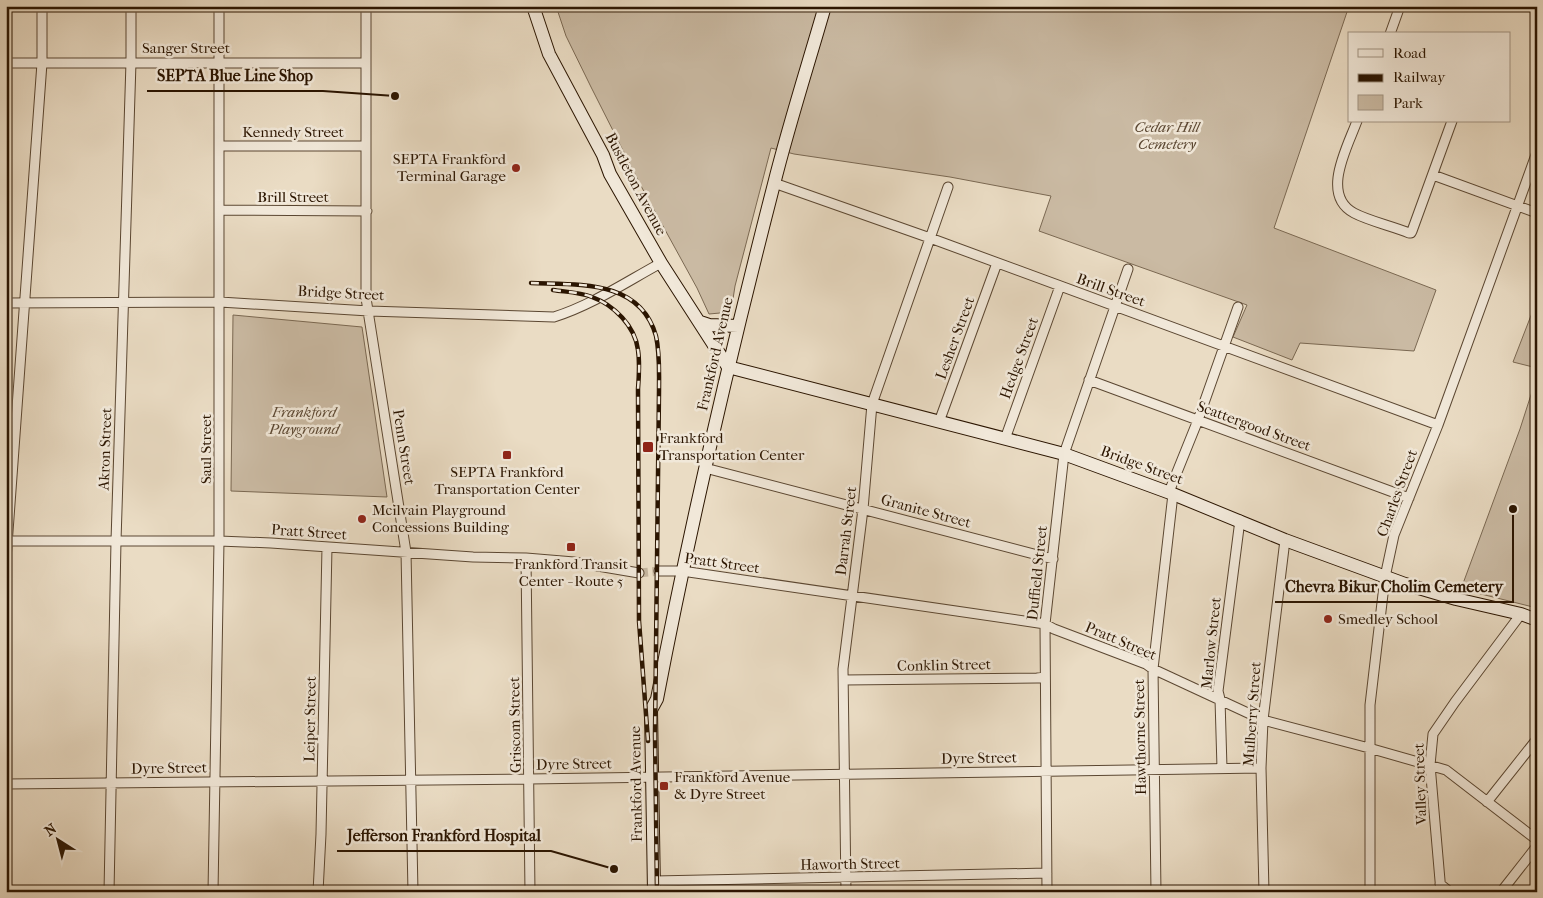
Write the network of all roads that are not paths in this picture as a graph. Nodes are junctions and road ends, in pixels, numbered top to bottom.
1 (42, 6) edge
2 (131, 6) edge
3 (219, 6) edge
4 (366, 6) edge
5 (533, 6) edge
6 (825, 6) edge
7 (1400, 6) edge
8 (1391, 32) edge
9 (130, 62) junction
10 (219, 62) junction
11 (6, 63) edge
12 (42, 63) junction
13 (366, 63) junction
14 (1357, 122) edge
15 (1452, 122) edge
16 (220, 146) junction
17 (366, 146) junction
18 (1537, 152) edge
19 (1433, 175) junction
20 (774, 182) junction
21 (948, 187) dead end
22 (1517, 206) junction
23 (220, 210) junction
24 (367, 211) junction
25 (1537, 213) edge
26 (930, 238) junction
27 (661, 263) junction
28 (997, 264) junction
29 (1128, 269) dead end
30 (1060, 286) junction
31 (220, 302) junction
32 (6, 303) edge
33 (24, 303) junction
34 (123, 304) junction
35 (1116, 306) junction
36 (1238, 307) dead end
37 (369, 311) junction
38 (700, 322) junction
39 (738, 326) junction
40 (1224, 347) junction
41 (728, 367) junction
42 (1089, 380) junction
43 (872, 404) junction
44 (1198, 420) junction
45 (939, 422) junction
46 (1438, 425) junction
47 (1005, 439) junction
48 (1064, 454) junction
49 (705, 468) junction
50 (1171, 493) junction
51 (1408, 498) junction
52 (863, 510) junction
53 (1240, 520) junction
54 (1285, 540) junction
55 (7, 541) edge
56 (116, 541) junction
57 (219, 541) junction
58 (327, 548) junction
59 (406, 552) junction
60 (526, 558) junction
61 (6, 559) edge
62 (1053, 559) junction
63 (659, 571) tunnel mouth
64 (682, 571) junction
65 (639, 573) tunnel mouth
66 (1385, 577) junction
67 (852, 595) junction
68 (1521, 614) junction
69 (1537, 620) edge
70 (1045, 624) junction
71 (1153, 670) junction
72 (1044, 676) junction
73 (844, 680) junction
74 (1220, 700) junction
75 (1263, 720) junction
76 (1537, 739) edge
77 (1369, 748) junction
78 (1430, 765) junction
79 (1222, 768) junction
80 (1262, 768) junction
81 (1155, 770) junction
82 (1045, 771) junction
83 (844, 773) junction
84 (653, 776) junction
85 (529, 778) junction
86 (411, 780) junction
87 (215, 781) junction
88 (322, 781) junction
89 (111, 783) junction
90 (6, 784) edge
91 (1487, 802) junction
92 (1537, 840) edge
93 (1537, 846) edge
94 (1047, 873) junction
95 (846, 878) junction
96 (654, 887) edge
97 (1440, 888) edge
98 (109, 892) edge
99 (213, 892) edge
100 (318, 892) edge
101 (413, 892) edge
102 (530, 892) edge
103 (846, 892) edge
104 (1047, 892) edge
105 (1156, 892) edge
106 (1264, 892) edge
107 (1370, 892) edge
108 (1450, 892) edge
109 (1500, 892) edge

1 - 12 street
2 - 9 street, Akron Street
3 - 10 street, Saul Street
4 - 13 street, Penn Street
5 - 27 main road, Bustleton Avenue
6 - 20 main road, Frankford Avenue
7 - 8 street
9 - 10 street, Sanger Street
9 - 12 street, Sanger Street
9 - 34 street, Akron Street
10 - 13 street, Sanger Street
10 - 16 street, Saul Street
11 - 12 street, Sanger Street
12 - 33 street
13 - 17 street, Penn Street
14 - 19 street
15 - 19 street
16 - 17 street, Kennedy Street
16 - 23 street, Saul Street
17 - 24 street, Penn Street
18 - 22 street, Charles Street
19 - 22 street
20 - 26 street, Brill Street
20 - 39 main road, Frankford Avenue
21 - 26 street, Darrah Street
22 - 25 street
22 - 46 street, Charles Street
23 - 24 street, Brill Street
23 - 31 street, Saul Street
24 - 37 street, Penn Street
26 - 28 street, Brill Street
26 - 43 street, Darrah Street
27 - 37 street, Bridge Street
27 - 38 main road, Bustleton Avenue
28 - 30 street, Brill Street
28 - 45 street, Lesher Street
29 - 35 street, Duffield Street
30 - 35 street, Brill Street
30 - 47 street, Hedge Street
31 - 34 street, Bridge Street
31 - 37 street, Bridge Street
31 - 57 street, Saul Street
32 - 33 street, Bridge Street
33 - 34 street, Bridge Street
33 - 55 street
34 - 56 street, Akron Street
35 - 40 street, Brill Street
35 - 42 street, Duffield Street
36 - 40 street, Hawthorne Street
37 - 59 street, Penn Street
38 - 39 main road
38 - 41 main road, Bustleton Avenue
39 - 41 main road, Frankford Avenue
40 - 44 street, Hawthorne Street
40 - 46 street, Brill Street
41 - 43 main road, Bridge Street
41 - 49 main road, Frankford Avenue
42 - 44 street, Scattergood Street
42 - 48 street, Duffield Street
43 - 45 main road, Bridge Street
43 - 52 street, Darrah Street
44 - 50 street, Hawthorne Street
44 - 51 street, Scattergood Street
45 - 47 main road, Bridge Street
46 - 51 street, Charles Street
47 - 48 main road, Bridge Street
48 - 50 main road, Bridge Street
48 - 62 street, Duffield Street
49 - 52 street, Granite Street
49 - 64 main road, Frankford Avenue
50 - 53 main road, Bridge Street
50 - 71 street, Hawthorne Street
51 - 66 street, Charles Street
52 - 62 street, Granite Street
52 - 67 street, Darrah Street
53 - 54 main road, Bridge Street
53 - 74 street, Marlow Street
54 - 66 main road, Bridge Street
54 - 75 street, Mulberry Street
55 - 56 street, Pratt Street
55 - 61 street
56 - 57 street, Pratt Street
56 - 89 street, Akron Street
57 - 58 street, Pratt Street
57 - 87 street, Saul Street
58 - 59 street, Pratt Street
58 - 88 street, Leiper Street
59 - 60 street, Pratt Street
59 - 86 street, Penn Street
60 - 65 street, Pratt Street
60 - 85 street, Griscom Street
62 - 70 street, Duffield Street
63 - 64 street, Pratt Street
64 - 67 street, Pratt Street
64 - 84 main road, Frankford Avenue
66 - 68 main road, Bridge Street
66 - 77 street, Charles Street
67 - 70 street, Pratt Street
67 - 73 street, Darrah Street
68 - 69 main road, Bridge Street
68 - 78 street, Valley Street
70 - 71 street, Pratt Street
70 - 72 street, Duffield Street
71 - 74 street, Pratt Street
71 - 81 street, Hawthorne Street
72 - 73 street, Conklin Street
72 - 82 street, Duffield Street
73 - 83 street, Darrah Street
74 - 75 street, Pratt Street
74 - 79 street, Marlow Street
75 - 77 street, Pratt Street
75 - 80 street, Mulberry Street
76 - 91 street
77 - 78 street, Pratt Street
77 - 107 street, Charles Street
78 - 91 street, Pratt Street
78 - 97 street, Valley Street
79 - 80 street, Dyre Street
79 - 81 street, Dyre Street
80 - 106 street, Mulberry Street
81 - 82 street, Dyre Street
81 - 105 street, Hawthorne Street
82 - 83 street, Dyre Street
82 - 94 street, Duffield Street
83 - 84 street, Dyre Street
83 - 95 street, Darrah Street
84 - 85 street, Dyre Street
84 - 96 main road, Frankford Avenue
85 - 86 street, Dyre Street
85 - 102 street, Griscom Street
86 - 88 street, Dyre Street
86 - 101 street, Penn Street
87 - 88 street, Dyre Street
87 - 89 street, Dyre Street
87 - 99 street, Saul Street
88 - 100 street, Leiper Street
89 - 90 street, Dyre Street
89 - 98 street, Akron Street
91 - 92 street, Pratt Street
93 - 109 street
94 - 95 street, Haworth Street
94 - 104 street, Duffield Street
95 - 96 street, Haworth Street
95 - 103 street, Darrah Street
97 - 108 street

